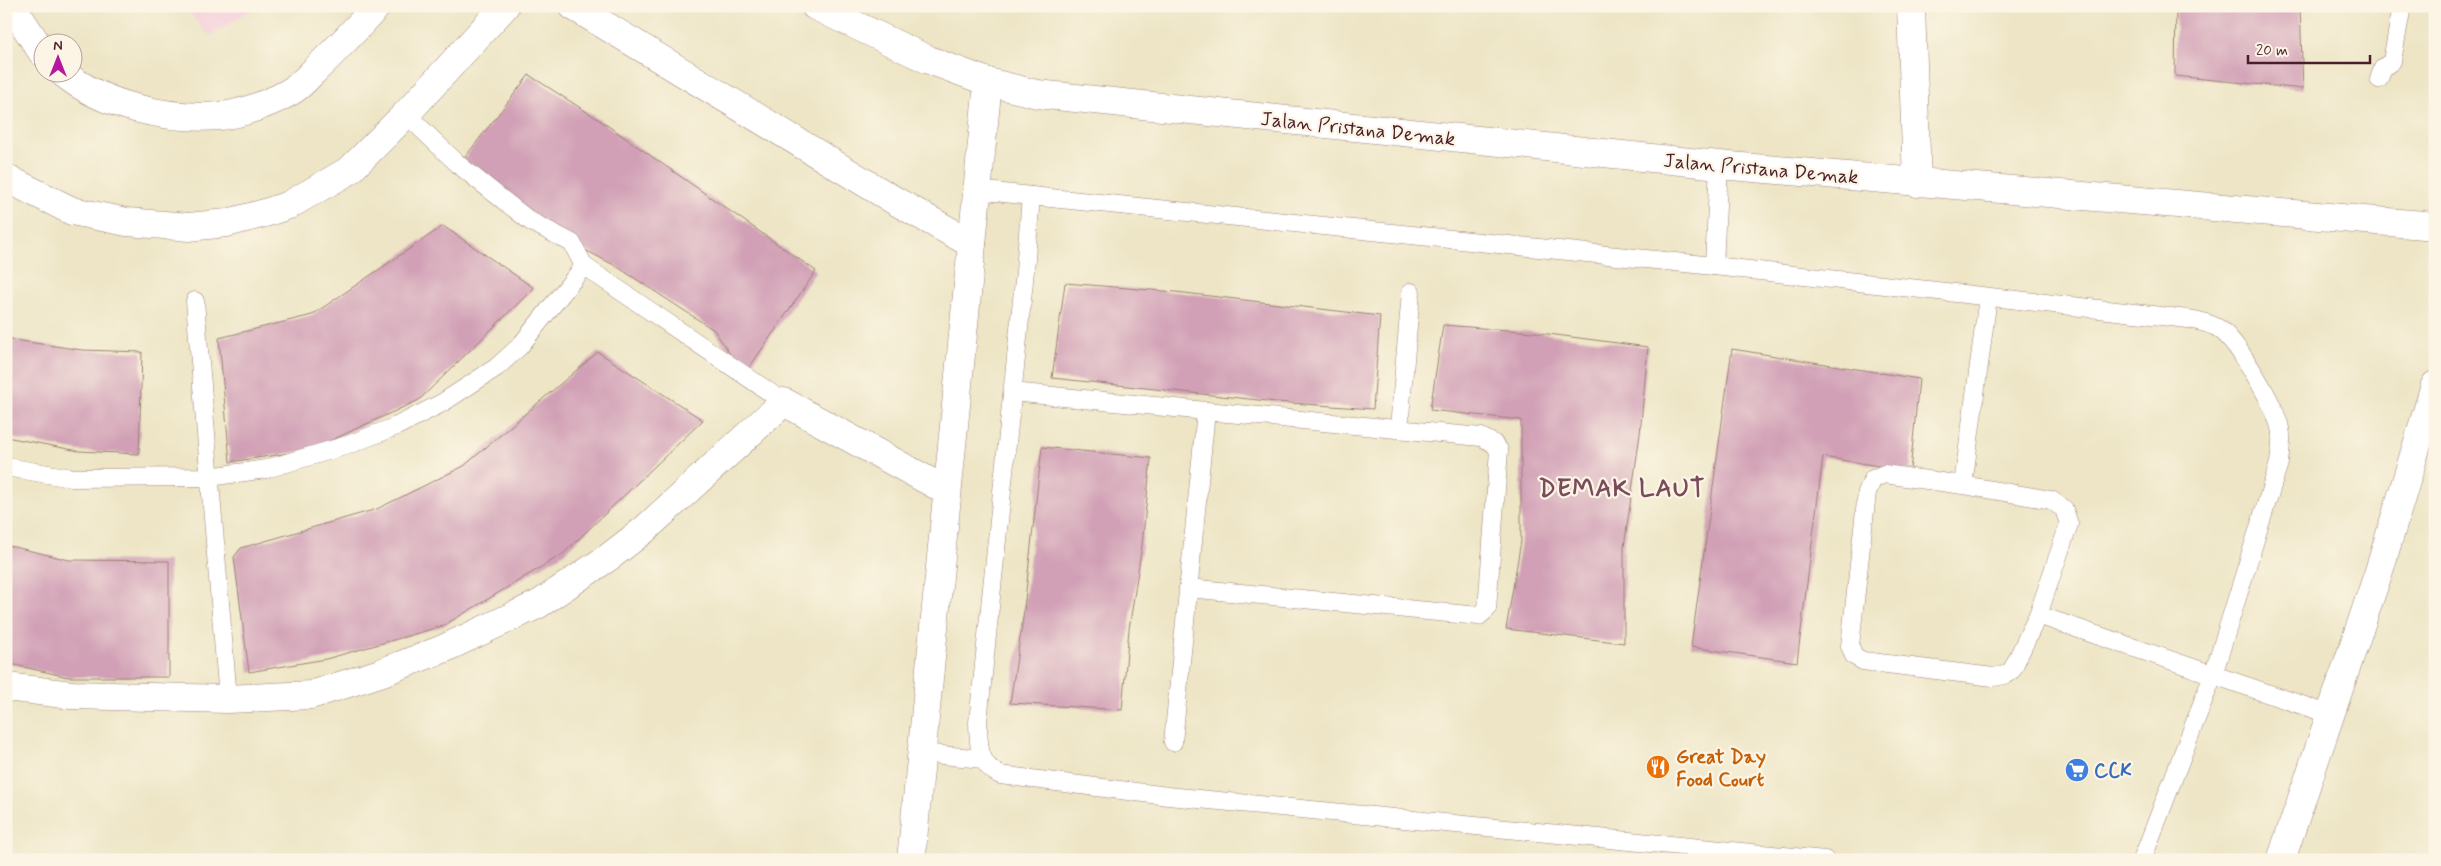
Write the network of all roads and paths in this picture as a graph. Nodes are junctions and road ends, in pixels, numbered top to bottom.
1 (12, 6) edge
2 (377, 6) edge
3 (505, 6) edge
4 (573, 6) edge
5 (815, 6) edge
6 (1911, 6) edge
7 (2402, 6) edge
8 (32, 37) edge
9 (2379, 79) dead end
10 (77, 82) edge
11 (988, 82) junction
12 (406, 114) junction
13 (1719, 165) junction
14 (6, 178) edge
15 (1917, 183) junction
16 (977, 190) junction
17 (1031, 196) junction
18 (2435, 226) edge
19 (972, 244) junction
20 (584, 266) junction
21 (1714, 266) junction
22 (1411, 292) dead end
23 (1988, 297) junction
24 (195, 301) dead end
25 (2435, 385) edge
26 (1012, 392) junction
27 (784, 402) junction
28 (1206, 411) junction
29 (1399, 428) junction
30 (6, 468) edge
31 (209, 477) junction
32 (1963, 485) junction
33 (947, 491) junction
34 (1188, 588) junction
35 (2038, 615) junction
36 (2213, 675) junction
37 (6, 687) edge
38 (228, 699) junction
39 (2331, 715) junction
40 (1173, 742) dead end
41 (921, 753) junction
42 (983, 759) junction
43 (910, 860) edge
44 (1825, 860) edge
45 (2142, 860) edge
46 (2281, 860) edge

1 - 8 street
2 - 10 street
3 - 12 street
4 - 19 street
5 - 11 street, Jalan Pristana Demak
6 - 15 street
7 - 9 lane
11 - 13 street, Jalan Pristana Demak
11 - 16 street
12 - 14 street
12 - 20 lane
13 - 15 street, Jalan Pristana Demak
13 - 21 lane
15 - 18 street, Jalan Pristana Demak
16 - 17 lane
16 - 19 street
17 - 21 lane
17 - 26 lane
19 - 33 street
20 - 27 lane
20 - 31 lane
21 - 23 lane
22 - 29 lane
23 - 32 lane
23 - 36 lane
24 - 31 lane
25 - 39 street
26 - 28 lane
26 - 42 lane
27 - 33 street
27 - 38 street
28 - 29 lane
28 - 34 lane
29 - 34 lane
30 - 31 lane
31 - 38 lane
32 - 35 lane
32 - 35 lane
33 - 41 street
34 - 40 lane
35 - 36 lane
36 - 39 lane
36 - 45 lane
37 - 38 street
39 - 46 street
41 - 42 lane
41 - 43 street
42 - 44 lane

